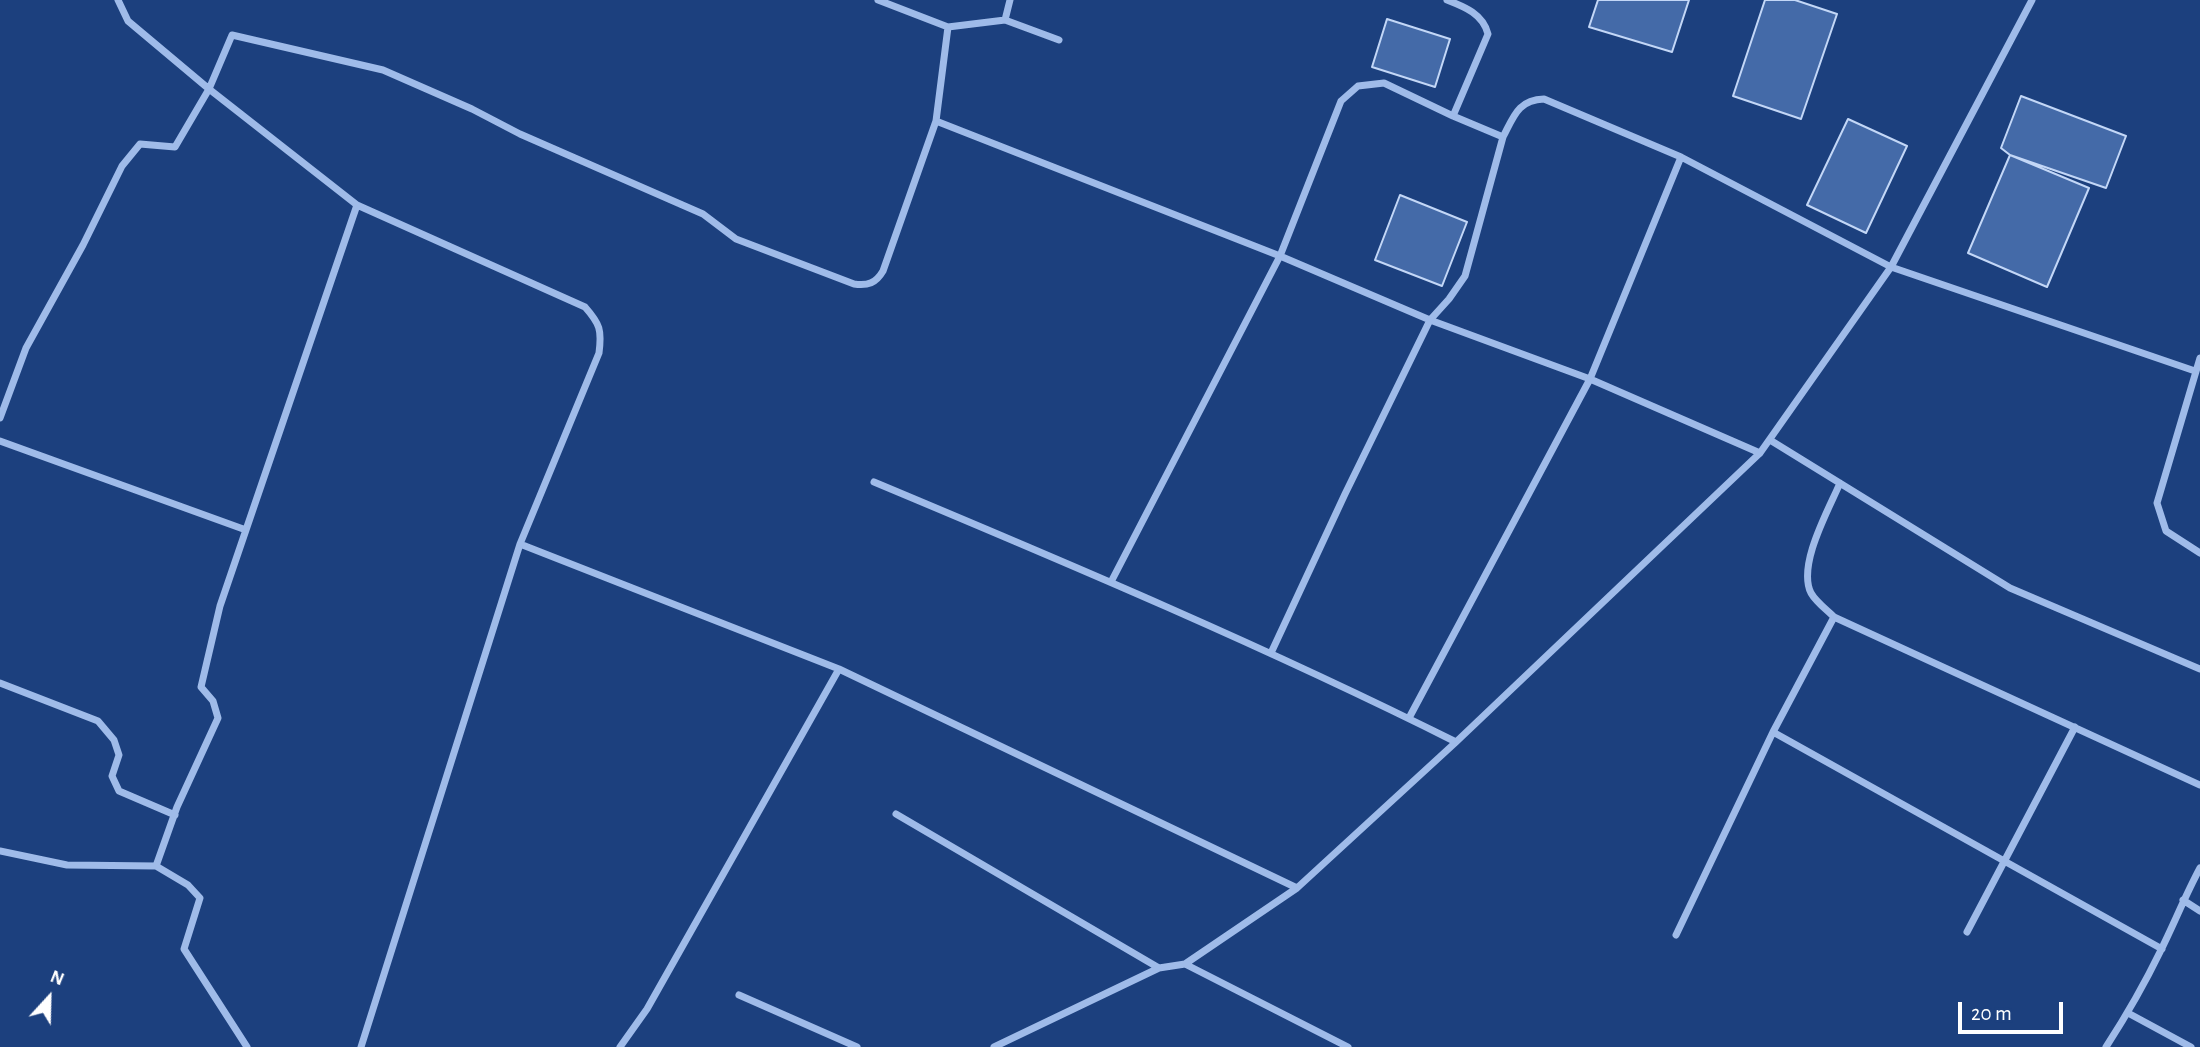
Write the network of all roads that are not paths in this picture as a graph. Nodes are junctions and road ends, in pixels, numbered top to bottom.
1 (118, 0) edge
2 (878, 0) edge
3 (1010, 0) edge
4 (1447, 0) edge
5 (2032, 0) edge
6 (1005, 20) junction
7 (948, 27) junction
8 (1059, 40) dead end
9 (209, 89) junction
10 (1453, 116) junction
11 (936, 121) junction
12 (1503, 137) junction
13 (1681, 156) junction
14 (357, 205) junction
15 (1280, 256) junction
16 (1891, 267) junction
17 (1430, 320) junction
18 (2200, 358) edge
19 (2195, 371) junction
20 (1590, 379) junction
21 (0, 418) edge
22 (1770, 440) junction
23 (0, 441) edge
24 (1760, 453) junction
25 (874, 482) dead end
26 (1840, 483) junction
27 (246, 530) junction
28 (520, 544) junction
29 (2200, 552) edge
30 (1111, 582) junction
31 (1834, 617) junction
32 (1271, 653) junction
33 (839, 669) junction
34 (2200, 669) edge
35 (0, 683) edge
36 (1409, 718) junction
37 (2076, 727) junction
38 (1773, 732) junction
39 (1456, 742) junction
40 (2200, 785) edge
41 (896, 814) dead end
42 (174, 815) junction
43 (0, 850) edge
44 (2003, 863) junction
45 (156, 866) junction
46 (2200, 868) edge
47 (1297, 888) junction
48 (2183, 900) junction
49 (2200, 911) edge
50 (1966, 932) dead end
51 (1675, 935) dead end
52 (2162, 949) junction
53 (1185, 964) junction
54 (1159, 968) junction
55 (738, 995) dead end
56 (2128, 1013) junction
57 (247, 1047) edge
58 (361, 1047) edge
59 (620, 1047) edge
60 (856, 1047) edge
61 (994, 1047) edge
62 (1348, 1047) edge
63 (2106, 1047) edge
64 (2191, 1047) edge

1 - 9 street
2 - 7 street
3 - 6 street
4 - 10 street
5 - 16 street
6 - 7 street
6 - 8 street
7 - 11 street
9 - 11 street
9 - 14 street
9 - 21 street
10 - 12 street
10 - 15 street
11 - 15 street
12 - 13 street
12 - 17 street
13 - 16 street
13 - 20 street
14 - 27 street
14 - 28 street
15 - 17 street
15 - 30 street
16 - 19 street
16 - 22 street
17 - 20 street
17 - 32 street
18 - 19 street
19 - 29 street
20 - 24 street
20 - 36 street
22 - 24 street
22 - 26 street
23 - 27 street
24 - 39 street
25 - 30 street
26 - 31 street
26 - 34 street
27 - 42 street
28 - 33 street
28 - 58 street
30 - 32 street
31 - 37 street
31 - 38 street
32 - 36 street
33 - 47 street
33 - 59 street
35 - 42 street
36 - 39 street
37 - 40 street
37 - 44 street
38 - 44 street
38 - 51 street
39 - 47 street
41 - 54 street
42 - 45 street
43 - 45 street
44 - 50 street
44 - 52 street
45 - 57 street
46 - 48 street
47 - 53 street
48 - 49 street
48 - 52 street
52 - 56 street
53 - 54 street
53 - 62 street
54 - 61 street
55 - 60 street
56 - 63 street
56 - 64 street

